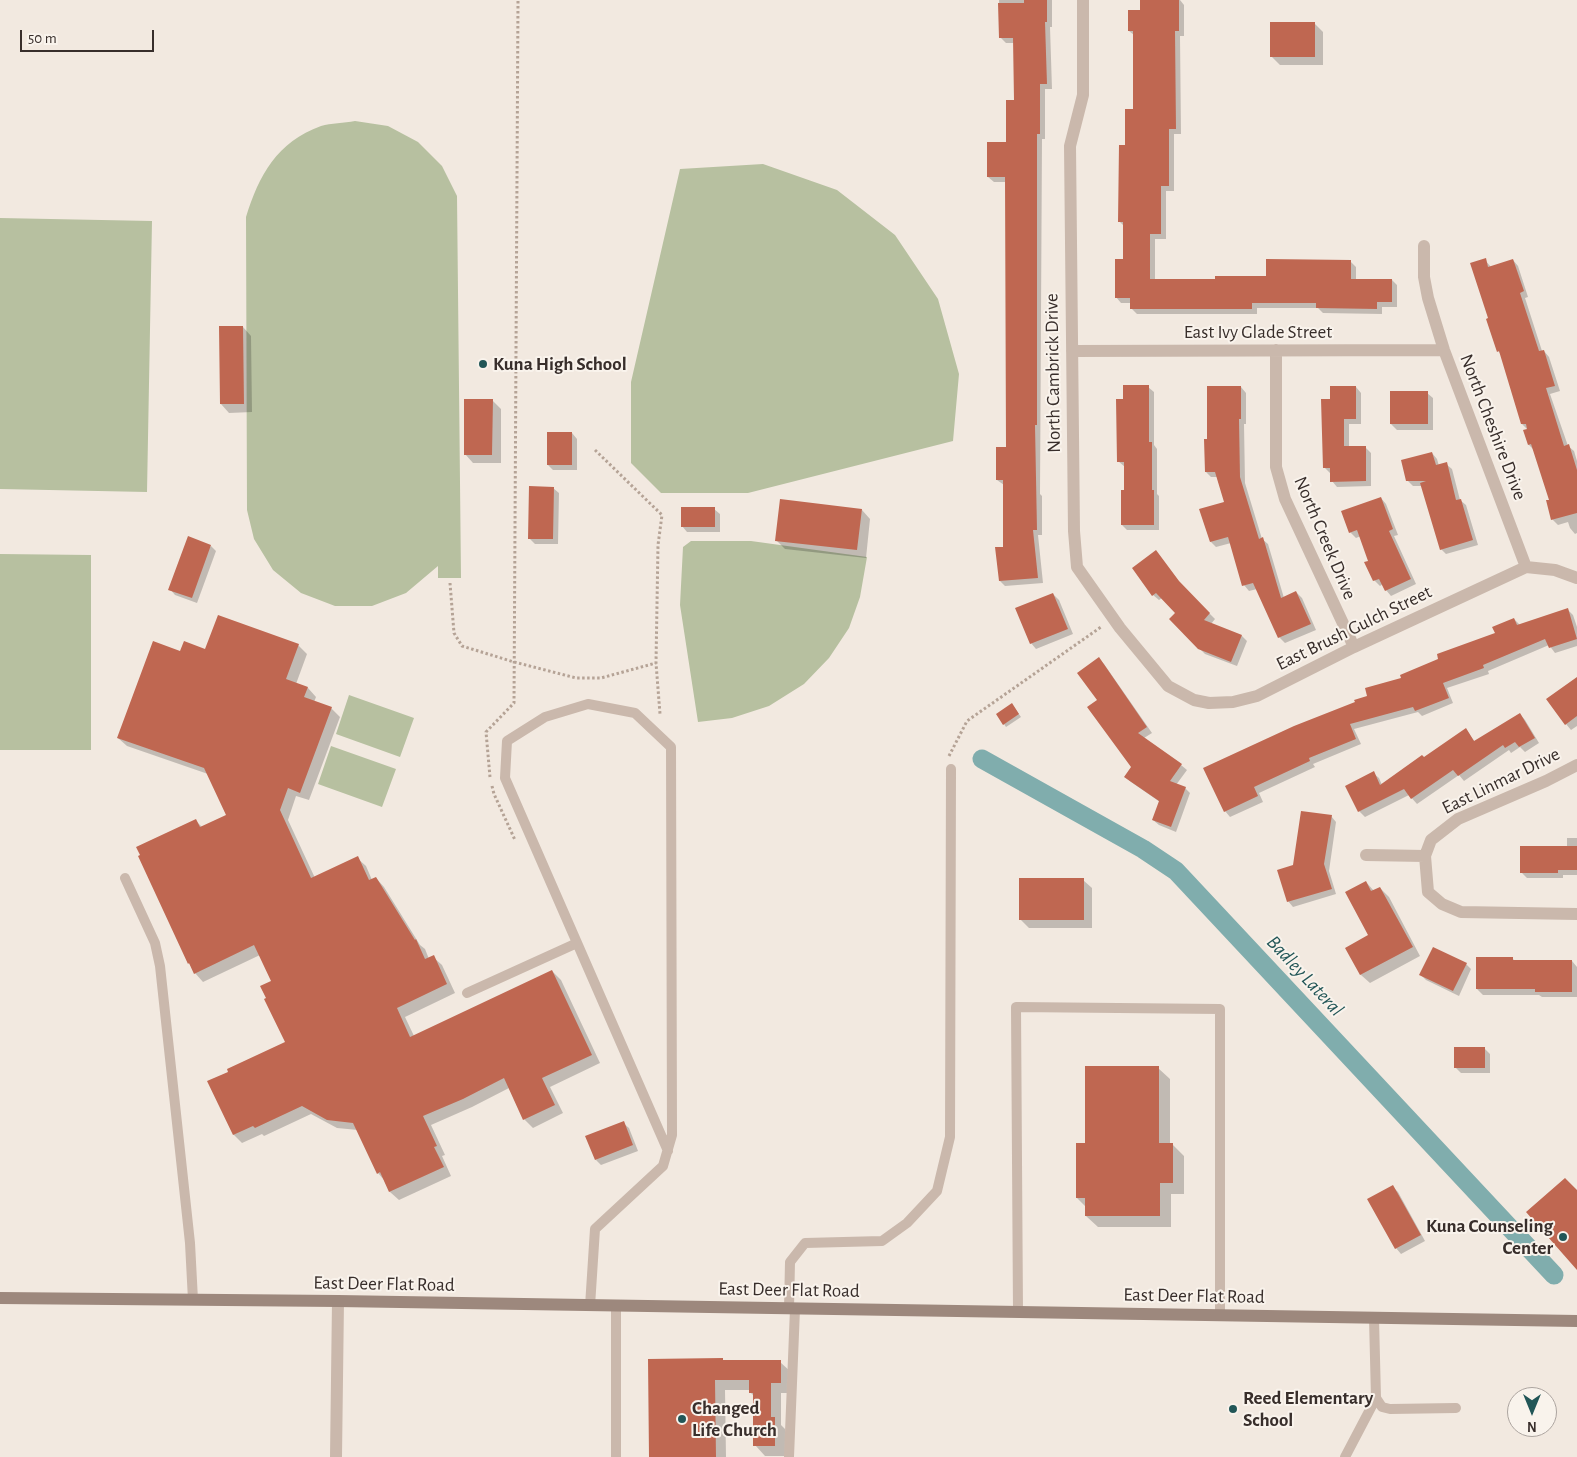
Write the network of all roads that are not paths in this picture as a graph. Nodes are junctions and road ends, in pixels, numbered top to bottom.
1 (1083, 0) edge
2 (1424, 246) dead end
3 (1276, 350) junction
4 (1444, 350) junction
5 (1072, 351) junction
6 (1526, 568) junction
7 (1577, 578) edge
8 (1354, 648) junction
9 (1194, 700) joint
10 (1577, 765) edge
11 (950, 766) road end
12 (1366, 855) dead end
13 (1425, 856) junction
14 (126, 878) dead end
15 (1577, 914) edge
16 (577, 943) junction
17 (468, 993) dead end
18 (668, 1151) junction
19 (0, 1298) edge
20 (193, 1300) junction
21 (338, 1301) junction
22 (590, 1306) junction
23 (616, 1306) junction
24 (792, 1309) junction
25 (1018, 1312) junction
26 (1220, 1315) junction
27 (1374, 1318) junction
28 (1577, 1321) edge
29 (1376, 1398) junction
30 (1456, 1408) dead end
31 (336, 1457) edge
32 (616, 1457) edge
33 (789, 1457) edge
34 (1346, 1457) edge

1 - 5 street, North Cambrick Drive
2 - 4 street, North Cheshire Drive
3 - 4 street, East Ivy Glade Street
3 - 5 street, East Ivy Glade Street
3 - 8 street, North Creek Drive
4 - 6 street, North Cheshire Drive
5 - 9 street, North Cambrick Drive
6 - 7 street
6 - 8 street, East Brush Gulch Street
8 - 9 street, East Brush Gulch Street
10 - 13 street, East Linmar Drive
11 - 24 lane
12 - 13 street
13 - 15 street
14 - 20 lane
16 - 17 lane
16 - 18 lane
16 - 18 lane
18 - 22 lane
19 - 20 main road, East Deer Flat Road
20 - 21 main road, East Deer Flat Road
21 - 22 main road, East Deer Flat Road
21 - 31 street
22 - 23 main road, East Deer Flat Road
23 - 24 main road, East Deer Flat Road
23 - 32 lane
24 - 25 main road, East Deer Flat Road
24 - 33 lane
25 - 26 main road, East Deer Flat Road
25 - 26 lane
26 - 27 main road, East Deer Flat Road
27 - 28 main road, East Deer Flat Road
27 - 29 lane
29 - 30 lane
29 - 34 lane

